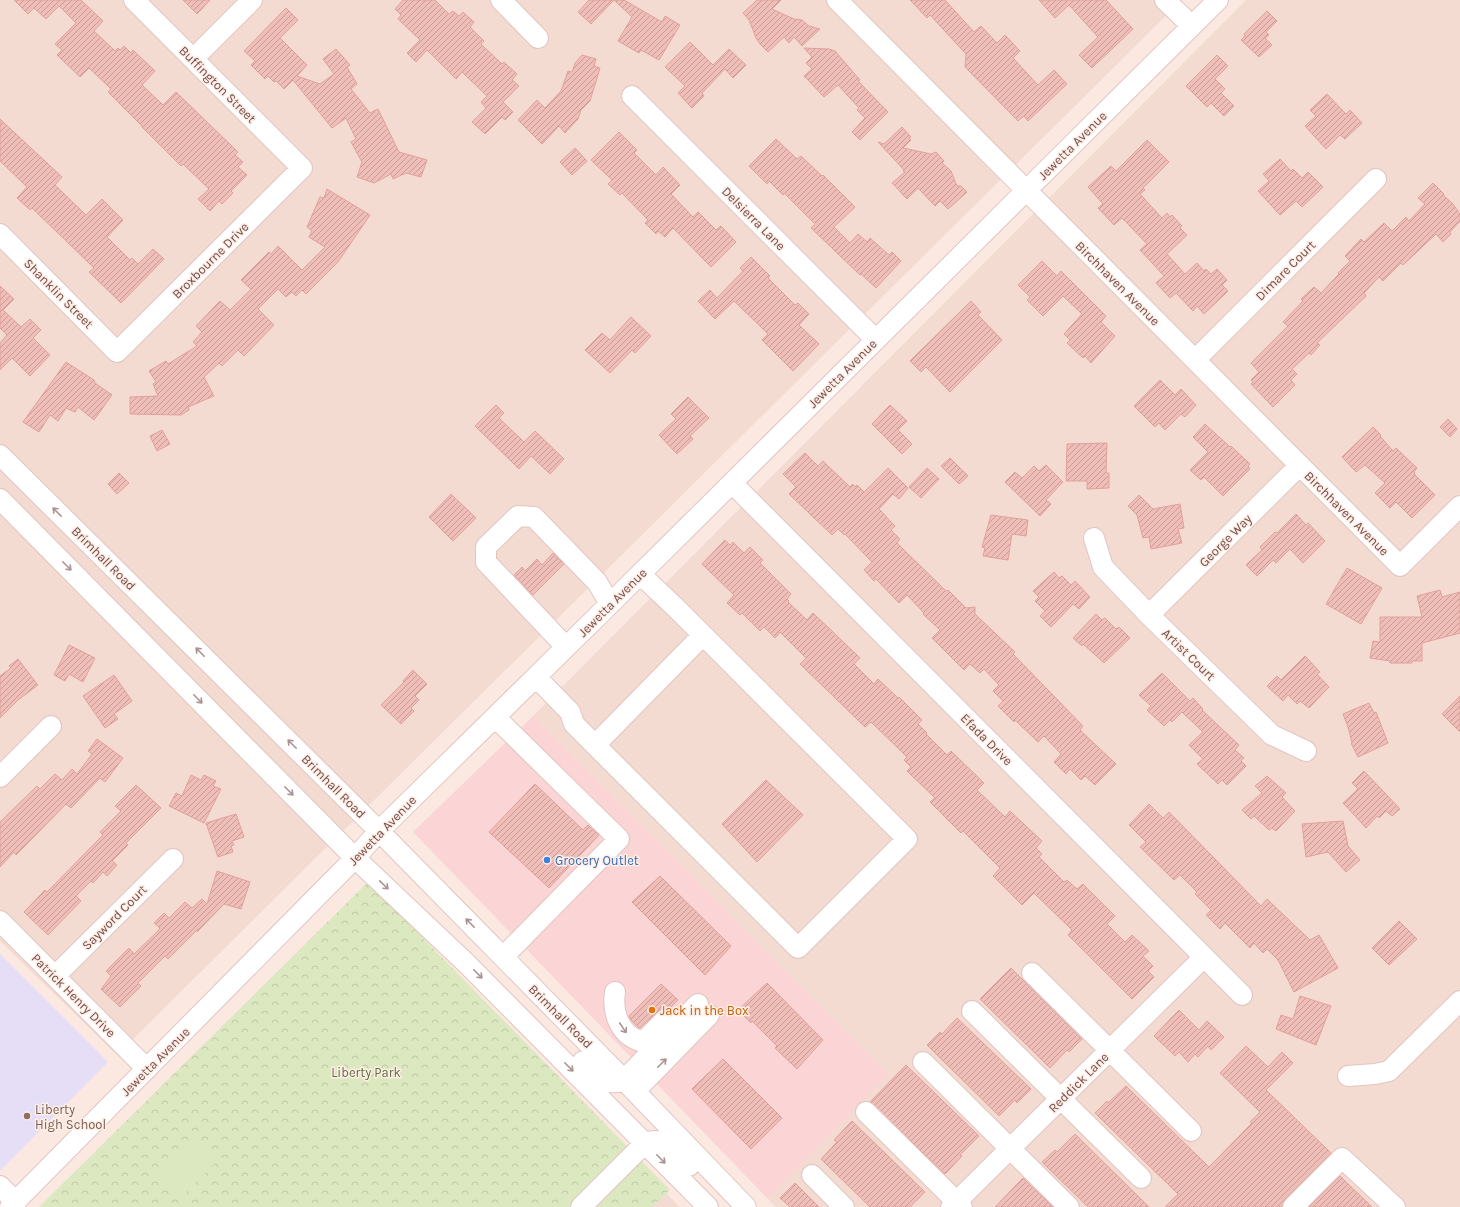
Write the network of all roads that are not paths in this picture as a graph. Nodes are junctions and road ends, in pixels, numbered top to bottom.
1 (134, 0) edge
2 (252, 0) edge
3 (501, 0) edge
4 (837, 0) edge
5 (1165, 0) edge
6 (1218, 0) edge
7 (1192, 26) junction
8 (538, 38) dead end
9 (193, 59) junction
10 (632, 96) dead end
11 (302, 168) joint
12 (1376, 179) dead end
13 (1026, 190) junction
14 (0, 234) edge
15 (876, 340) junction
16 (117, 352) joint
17 (1195, 360) junction
18 (0, 455) edge
19 (1300, 466) junction
20 (732, 483) junction
21 (0, 499) edge
22 (1460, 506) edge
23 (1094, 538) dead end
24 (640, 574) junction
25 (610, 604) junction
26 (1149, 615) junction
27 (703, 635) junction
28 (566, 648) junction
29 (536, 677) junction
30 (495, 717) junction
31 (51, 726) dead end
32 (595, 745) junction
33 (1306, 751) dead end
34 (0, 777) edge
35 (379, 831) junction
36 (356, 858) junction
37 (173, 859) dead end
38 (0, 921) edge
39 (503, 957) junction
40 (1204, 957) junction
41 (1032, 973) dead end
42 (55, 976) junction
43 (615, 992) dead end
44 (1242, 995) dead end
45 (1460, 1001) edge
46 (507, 1004) junction
47 (972, 1011) dead end
48 (1110, 1050) junction
49 (923, 1062) dead end
50 (147, 1068) junction
51 (1348, 1076) dead end
52 (630, 1086) junction
53 (1061, 1099) junction
54 (866, 1112) dead end
55 (1191, 1131) dead end
56 (645, 1143) junction
57 (1010, 1148) junction
58 (812, 1175) dead end
59 (1141, 1178) dead end
60 (0, 1186) edge
61 (13, 1204) edge
62 (957, 1205) edge
63 (581, 1207) edge
64 (708, 1207) edge
65 (738, 1207) edge
66 (746, 1207) edge
67 (844, 1207) edge
68 (1069, 1207) edge
69 (1293, 1207) edge
70 (1395, 1207) edge

1 - 9 street, Buffington Street
2 - 9 street
3 - 8 street
4 - 13 street, Birchhaven Avenue
5 - 7 street
6 - 7 street, Jewetta Avenue
7 - 13 street, Jewetta Avenue
9 - 11 street, Buffington Street
10 - 15 street, Delsierra Lane
11 - 16 street, Broxbourne Drive
12 - 17 street, Dimare Court
13 - 15 street, Jewetta Avenue
13 - 17 street, Birchhaven Avenue
14 - 16 street, Shanklin Street
15 - 20 street, Jewetta Avenue
17 - 19 street, Birchhaven Avenue
35 -> 18 street, Brimhall Road
19 - 22 street, Birchhaven Avenue
19 - 26 street, George Way
20 - 24 street, Jewetta Avenue
20 - 40 street, Efada Drive
21 -> 36 street
23 - 26 street, Artist Court
24 - 25 street, Jewetta Avenue
24 - 27 street
25 - 28 street, Jewetta Avenue
25 - 28 street
26 - 33 street, Artist Court
27 - 32 street
27 - 32 street
28 - 29 street, Jewetta Avenue
29 - 30 street, Jewetta Avenue
29 - 32 street
30 - 35 street, Jewetta Avenue
30 - 39 street
31 - 34 street
35 - 36 street, Jewetta Avenue
39 -> 35 street, Brimhall Road
36 -> 46 street
36 - 50 street, Jewetta Avenue
37 - 42 street, Sayword Court
38 - 42 street, Patrick Henry Drive
39 - 52 street, Brimhall Road
40 - 44 street, Efada Drive
40 - 48 street, Reddick Lane
41 - 48 street
42 - 50 street, Patrick Henry Drive
43 -> 52 street
45 - 51 street
46 - 52 street
46 -> 56 street
47 - 53 street
48 - 53 street, Reddick Lane
48 - 55 street
49 - 57 street
50 - 61 street, Jewetta Avenue
52 - 66 street, Brimhall Road
53 - 57 street, Reddick Lane
53 - 59 street
54 - 62 street
56 - 63 street
56 -> 64 street
56 - 65 street
57 - 62 street, Reddick Lane
57 - 68 street
58 - 67 street
60 - 61 street
69 - 70 street

